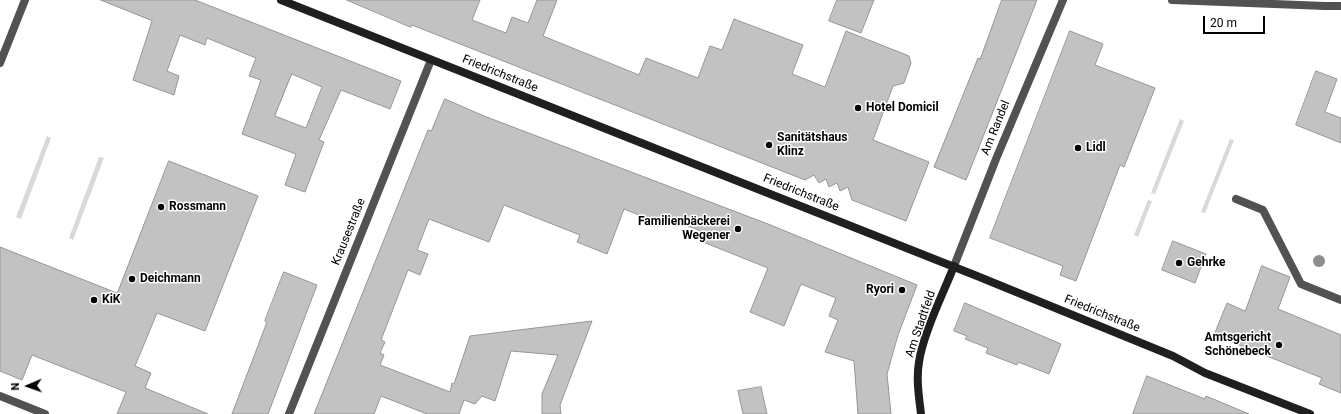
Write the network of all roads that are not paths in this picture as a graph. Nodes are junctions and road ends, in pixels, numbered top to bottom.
1 (25, 0) edge
2 (281, 0) edge
3 (1063, 0) edge
4 (1172, 0) edge
5 (1341, 6) edge
6 (431, 60) junction
7 (0, 63) edge
8 (1236, 199) dead end
9 (954, 266) junction
10 (1341, 300) edge
11 (0, 396) edge
12 (45, 414) edge
13 (289, 414) edge
14 (921, 414) edge
15 (1310, 414) edge

1 - 7 street
2 - 6 street, Friedrichstraße
3 - 9 street, Am Randel
4 - 5 street
6 - 9 street, Friedrichstraße
6 - 13 street, Krausestraße
8 - 10 street
9 - 14 street, Am Stadtfeld
9 - 15 street, Friedrichstraße
11 - 12 street

